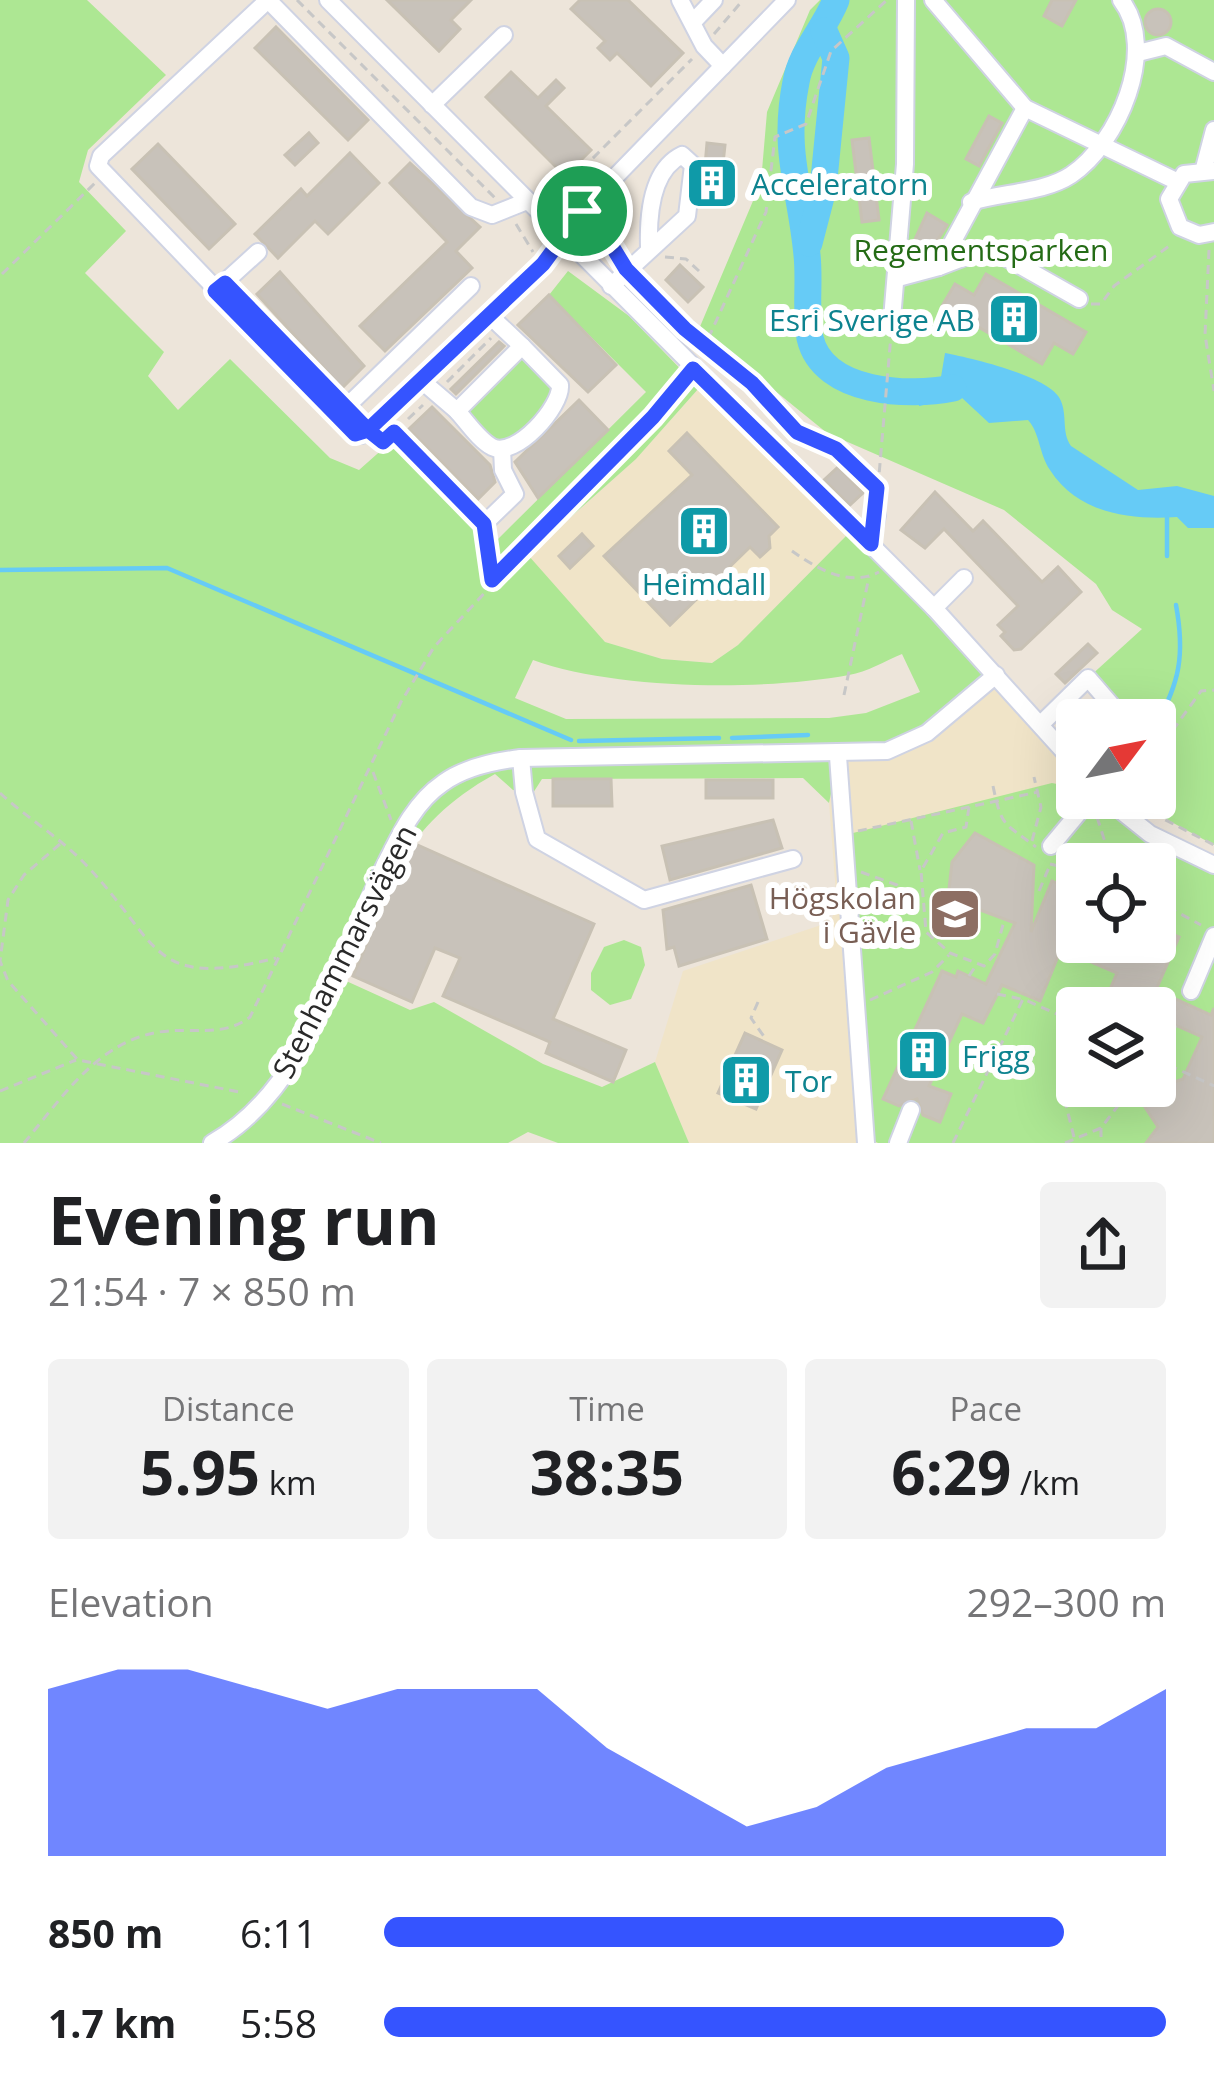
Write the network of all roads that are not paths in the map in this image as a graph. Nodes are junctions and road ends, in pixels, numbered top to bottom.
1 (268, 0) edge
2 (328, 0) edge
3 (680, 0) edge
4 (714, 0) edge
5 (787, 0) edge
6 (906, 0) edge
7 (933, 0) edge
8 (1121, 0) edge
9 (693, 22) junction
10 (504, 34) dead end
11 (1138, 53) junction
12 (723, 66) junction
13 (1214, 72) edge
14 (432, 105) junction
15 (1025, 109) junction
16 (1214, 130) edge
17 (1100, 146) junction
18 (1209, 170) edge
19 (1176, 181) junction
20 (527, 201) junction
21 (971, 202) junction
22 (1212, 233) edge
23 (563, 238) junction
24 (653, 246) junction
25 (258, 252) dead end
26 (939, 267) junction
27 (898, 278) junction
28 (471, 286) dead end
29 (611, 286) junction
30 (215, 291) junction
31 (1079, 298) road end
32 (892, 320) road end
33 (495, 322) junction
34 (522, 346) junction
35 (429, 387) junction
36 (457, 411) junction
37 (337, 416) junction
38 (387, 425) junction
39 (502, 449) junction
40 (877, 515) road end
41 (871, 544) junction
42 (964, 578) dead end
43 (934, 608) junction
44 (996, 675) junction
45 (1067, 699) edge
46 (1106, 699) edge
47 (1056, 709) edge
48 (1041, 724) junction
49 (1056, 742) edge
50 (838, 756) junction
51 (521, 758) junction
52 (1076, 819) edge
53 (1132, 819) edge
54 (1051, 855) road end
55 (793, 859) dead end
56 (1214, 865) edge
57 (1214, 934) edge
58 (1191, 992) dead end
59 (911, 1110) dead end
60 (871, 1141) edge
61 (212, 1143) edge
62 (898, 1143) edge

1 - 20 street
1 - 30 street
2 - 14 street
3 - 9 street
4 - 9 street
5 - 12 street
6 - 27 street
7 - 15 street
8 - 11 street
9 - 12 street
10 - 14 street
11 - 13 street
11 - 17 street
12 - 23 street
14 - 20 street
15 - 17 street
15 - 21 street
16 - 18 street
17 - 19 street
17 - 21 street
18 - 19 street
19 - 22 street
20 - 23 street
21 - 26 street
23 - 29 street
23 - 33 street
24 - 24 street
24 - 29 street
25 - 30 street
26 - 27 street
26 - 31 street
27 - 32 street
28 - 37 street
29 - 41 street
30 - 37 street
33 - 34 street
33 - 35 street
34 - 36 street
34 - 39 street
35 - 36 street
35 - 38 street
36 - 39 street
37 - 38 street
38 - 39 street
40 - 41 street
41 - 43 street
42 - 43 street
43 - 44 street
44 - 48 street
44 - 50 street, Stenhammarsvägen
45 - 46 street
47 - 48 street
48 - 49 street
50 - 51 street, Stenhammarsvägen
50 - 60 street
51 - 55 street
51 - 61 street, Stenhammarsvägen
52 - 54 street
53 - 56 street
57 - 58 street
59 - 62 street

